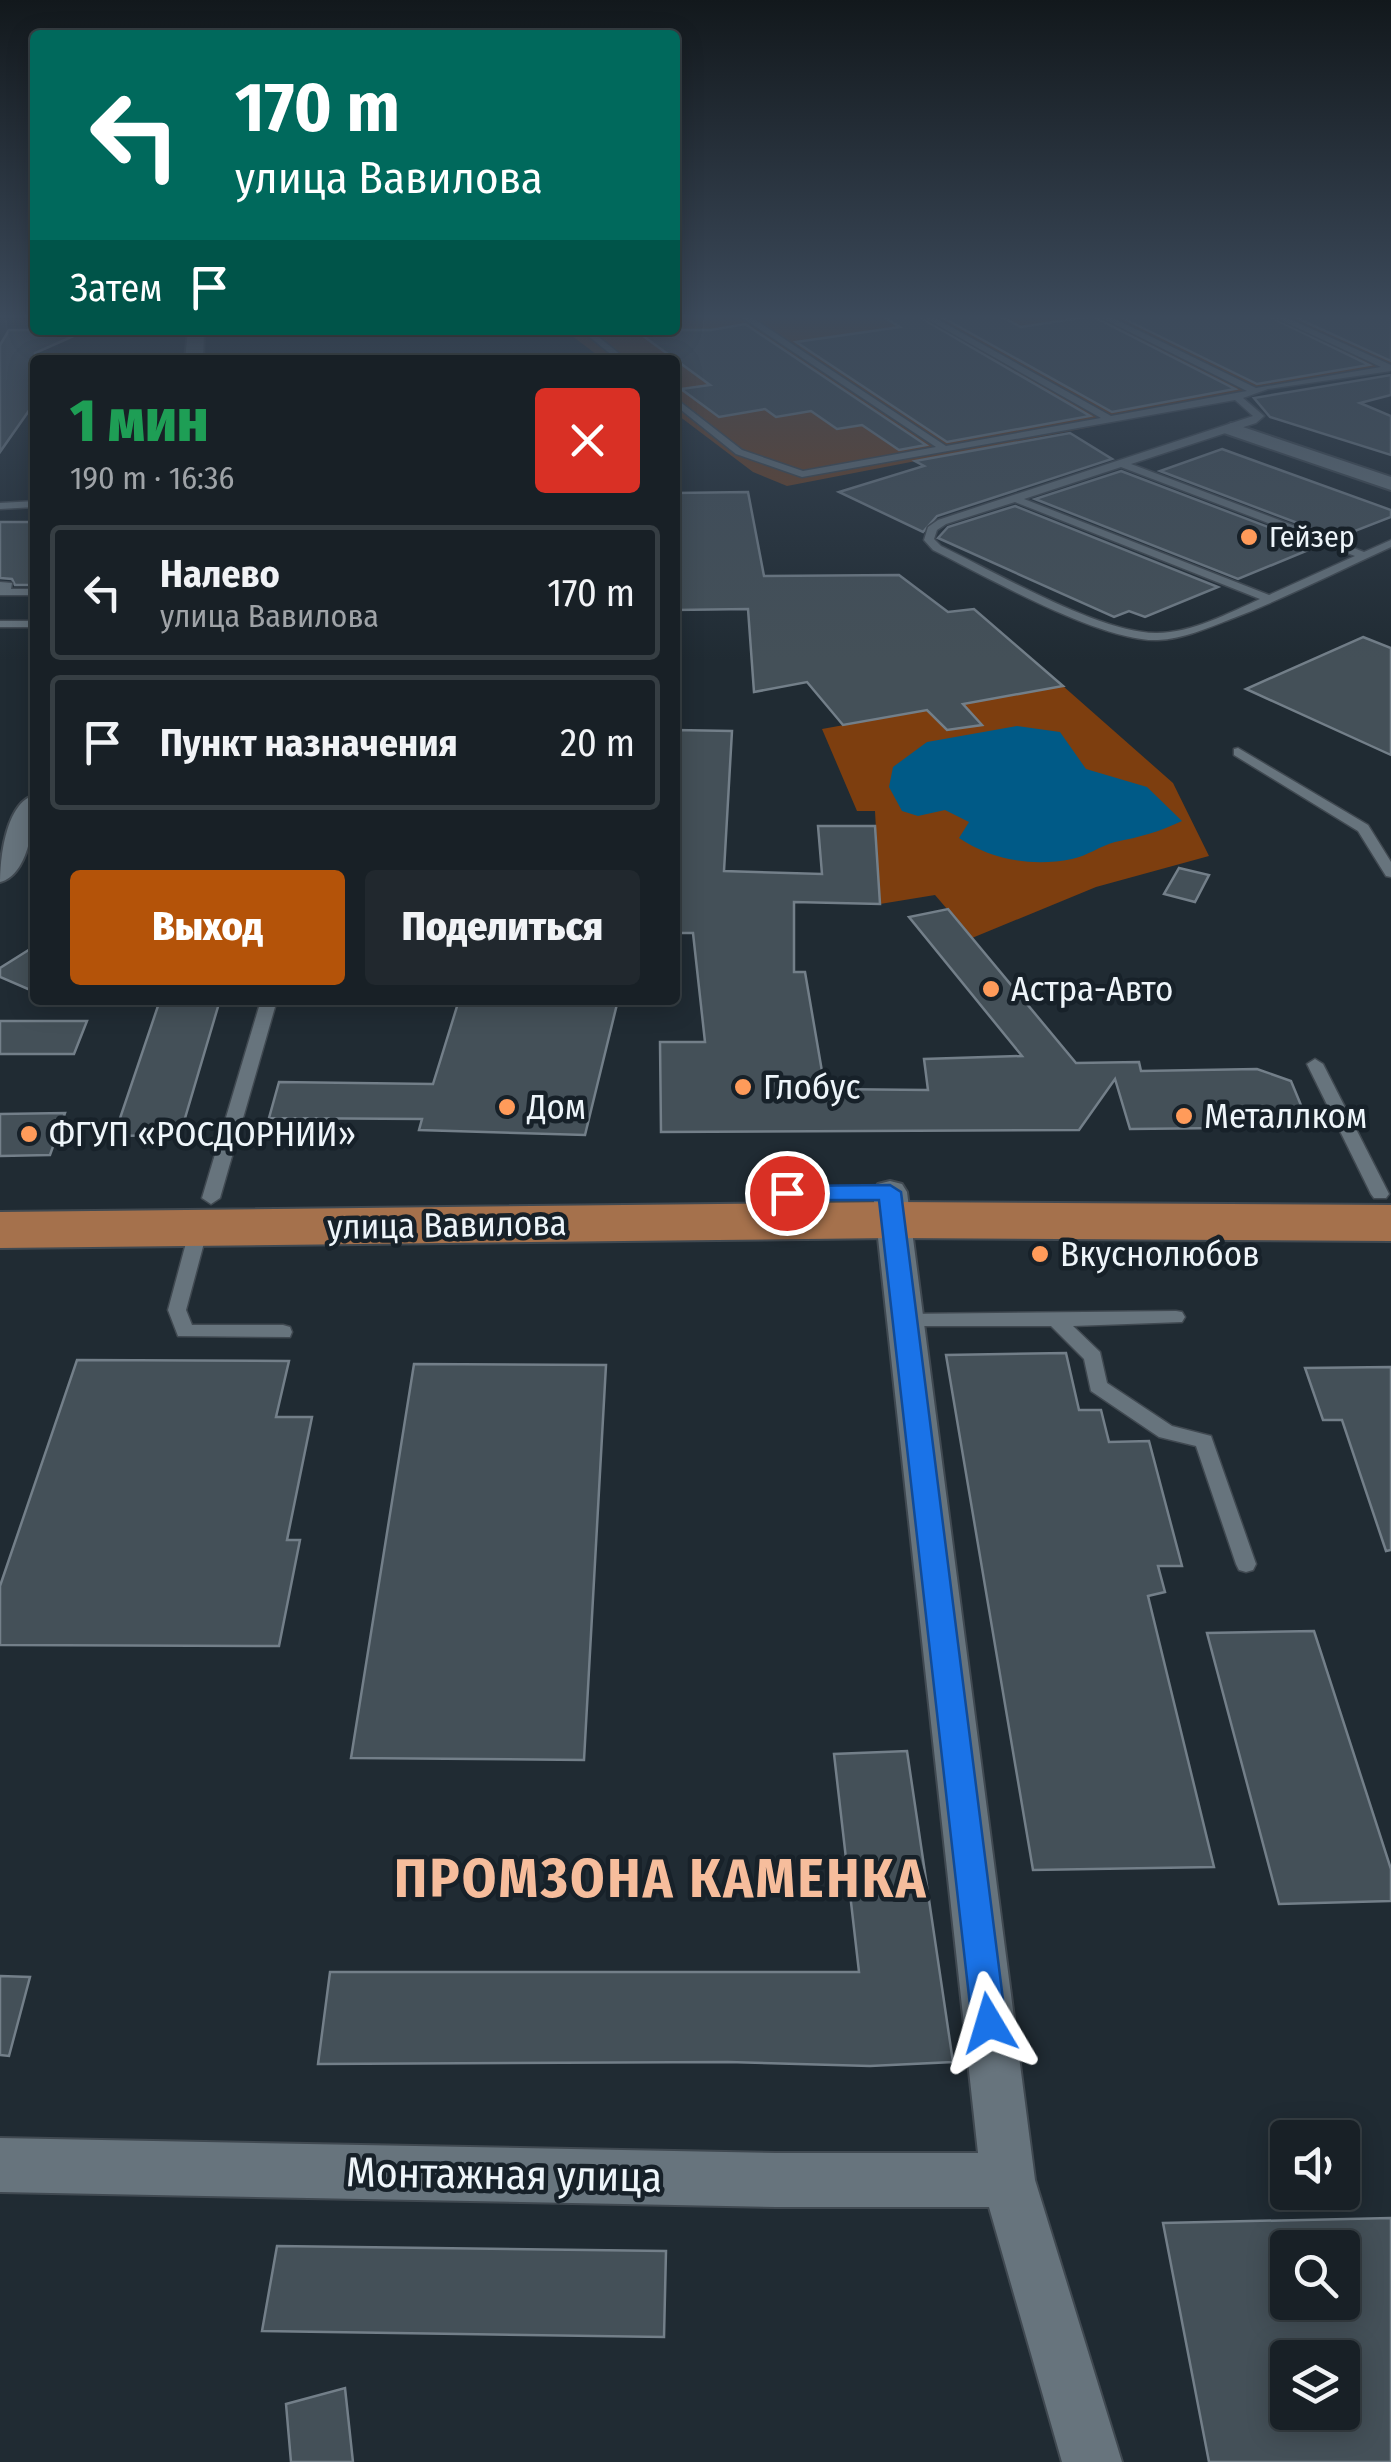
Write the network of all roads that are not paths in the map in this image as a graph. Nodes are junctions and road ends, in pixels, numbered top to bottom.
1 (711, 430) edge
2 (916, 430) edge
3 (1057, 430) edge
4 (1228, 430) edge
5 (1234, 430) edge
6 (946, 450) junction
7 (1120, 463) junction
8 (1391, 484) edge
9 (1014, 498) junction
10 (30, 504) edge
11 (0, 506) edge
12 (1391, 543) edge
13 (1363, 555) junction
14 (0, 585) edge
15 (30, 592) edge
16 (1266, 598) junction
17 (0, 624) edge
18 (30, 624) edge
19 (1238, 752) dead end
20 (30, 814) edge
21 (1391, 873) edge
22 (0, 874) edge
23 (267, 1005) edge
24 (1315, 1064) dead end
25 (0, 1199) edge
26 (1387, 1203) edge
27 (892, 1206) junction
28 (205, 1213) junction
29 (0, 1230) edge
30 (1176, 1317) dead end
31 (905, 1320) junction
32 (1056, 1320) junction
33 (283, 1332) dead end
34 (1246, 1564) dead end
35 (0, 2165) edge
36 (1008, 2180) junction
37 (1092, 2462) edge

1 - 6 lane
2 - 6 lane
3 - 6 lane
4 - 7 lane
5 - 8 street
7 - 9 lane
7 - 13 lane
9 - 16 lane
9 - 16 lane
10 - 11 lane
12 - 13 lane
13 - 16 lane
14 - 15 lane
17 - 18 lane
19 - 21 lane
20 - 22 street
23 - 28 lane
24 - 26 lane
25 - 28 main road, улица Вавилова
26 - 27 main road, улица Вавилова
27 - 28 main road, улица Вавилова
27 - 31 street
28 - 29 main road, улица Вавилова
28 - 33 lane
30 - 32 lane
31 - 32 lane
31 - 36 street
32 - 34 lane
35 - 36 street, Монтажная улица
36 - 37 street

